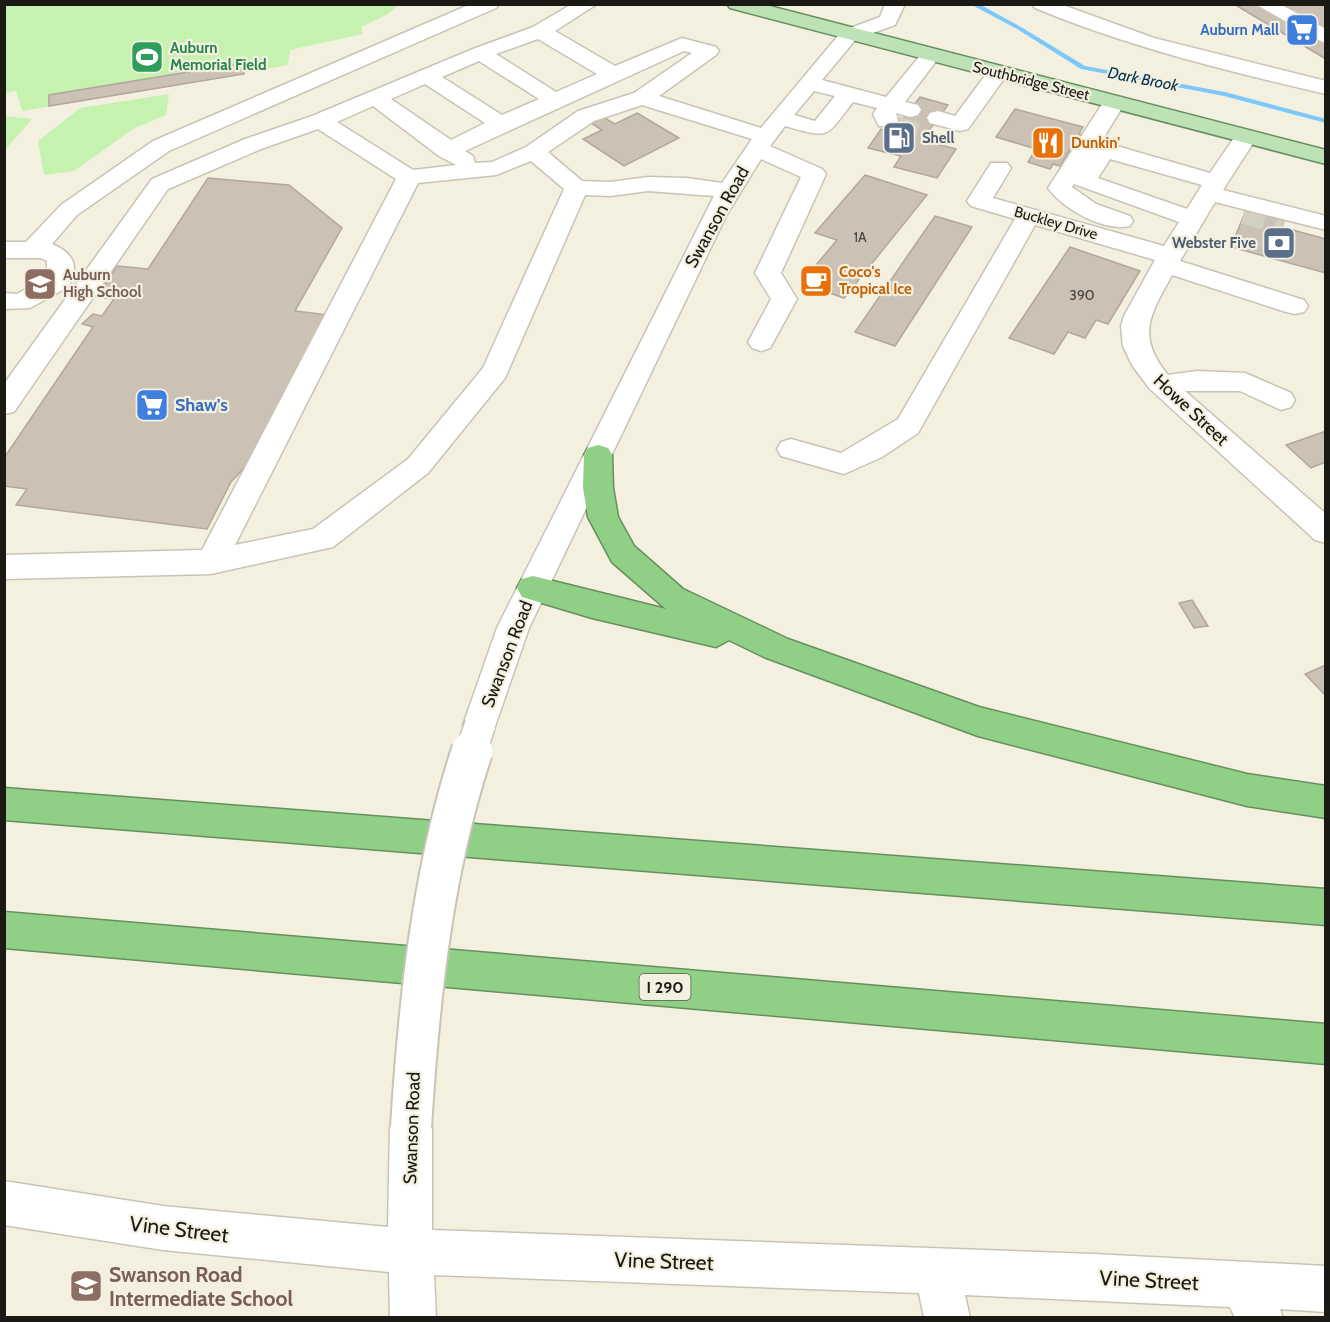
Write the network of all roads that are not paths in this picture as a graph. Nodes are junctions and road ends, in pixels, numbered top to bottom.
1 (489, 4) edge
2 (587, 4) edge
3 (737, 4) edge
4 (895, 4) edge
5 (1265, 4) edge
6 (1051, 6) edge
7 (451, 13) edge
8 (851, 24) junction
9 (540, 31) junction
10 (1326, 38) edge
11 (480, 53) junction
12 (930, 56) junction
13 (997, 73) junction
14 (613, 74) junction
15 (428, 77) junction
16 (809, 83) junction
17 (1326, 88) edge
18 (849, 93) junction
19 (376, 98) junction
20 (642, 98) junction
21 (556, 101) junction
22 (901, 101) junction
23 (1114, 103) junction
24 (966, 115) junction
25 (320, 121) junction
26 (501, 124) junction
27 (896, 127) dead end
28 (767, 134) junction
29 (925, 136) tunnel mouth
30 (1246, 137) junction
31 (1096, 147) junction
32 (447, 151) junction
33 (534, 152) junction
34 (1326, 157) edge
35 (999, 168) dead end
36 (479, 170) junction
37 (409, 177) junction
38 (1076, 179) junction
39 (576, 188) junction
40 (1211, 188) junction
41 (728, 191) junction
42 (1244, 213) tunnel mouth
43 (1029, 215) junction
44 (1194, 219) junction
45 (1283, 224) tunnel mouth
46 (1326, 224) edge
47 (4, 250) edge
48 (33, 250) junction
49 (1171, 254) junction
50 (4, 301) edge
51 (1295, 306) dead end
52 (761, 342) dead end
53 (1162, 385) junction
54 (1281, 400) dead end
55 (4, 405) edge
56 (791, 449) dead end
57 (598, 455) junction
58 (1326, 532) edge
59 (211, 562) junction
60 (4, 567) edge
61 (533, 588) junction
62 (776, 648) junction
63 (1326, 802) edge
64 (4, 804) edge
65 (1326, 908) edge
66 (4, 930) edge
67 (1326, 1044) edge
68 (4, 1203) edge
69 (411, 1252) junction
70 (938, 1272) junction
71 (1326, 1289) edge
72 (1252, 1301) edge
73 (413, 1317) edge
74 (948, 1317) edge

1 - 7 street
2 - 9 street
3 - 8 main road, Southbridge Street
4 - 8 street
5 - 10 street
6 - 17 street
7 - 48 street
8 - 12 main road, Southbridge Street
8 - 16 street, Swanson Road
9 - 11 street
9 - 14 street
11 - 15 street
11 - 21 street
12 - 13 main road, Southbridge Street
12 - 22 street
13 - 23 main road, Southbridge Street
13 - 24 street
14 - 20 street
14 - 21 street
15 - 19 street
15 - 26 street
16 - 18 street
16 - 28 street, Swanson Road
18 - 22 street
18 - 28 street
19 - 25 street
19 - 32 street
20 - 28 street
20 - 33 street
21 - 26 street
22 - 24 street
22 - 27 street
23 - 30 main road, Southbridge Street
23 - 31 street
24 - 29 street
25 - 37 street
25 - 55 street
26 - 32 street
28 - 41 street, Swanson Road
28 - 52 street
30 - 34 main road, Southbridge Street
30 - 40 street, Howe Street
31 - 38 street
31 - 40 street
32 - 36 street
33 - 36 street
33 - 39 street
35 - 43 street, Buckley Drive
36 - 37 street
37 - 59 street
38 - 44 street
38 - 49 street
39 - 41 street
39 - 59 street
40 - 42 street
40 - 44 street, Howe Street
40 - 46 street
41 - 57 street, Swanson Road
43 - 49 street, Buckley Drive
43 - 56 street
44 - 49 street, Howe Street
45 - 46 street
47 - 48 street
48 - 50 street
49 - 51 street
49 - 53 street, Howe Street
53 - 54 street
53 - 58 street, Howe Street
57 - 61 street, Swanson Road
57 - 62 highway
59 - 60 street
61 - 62 highway
61 - 69 street, Swanson Road, bridge
62 - 63 highway
64 - 65 highway
66 - 67 highway, I 290
68 - 69 street, Vine Street
69 - 70 street, Vine Street
69 - 73 street, Swanson Road
70 - 72 street, Vine Street
70 - 74 street
71 - 72 street, Vine Street

